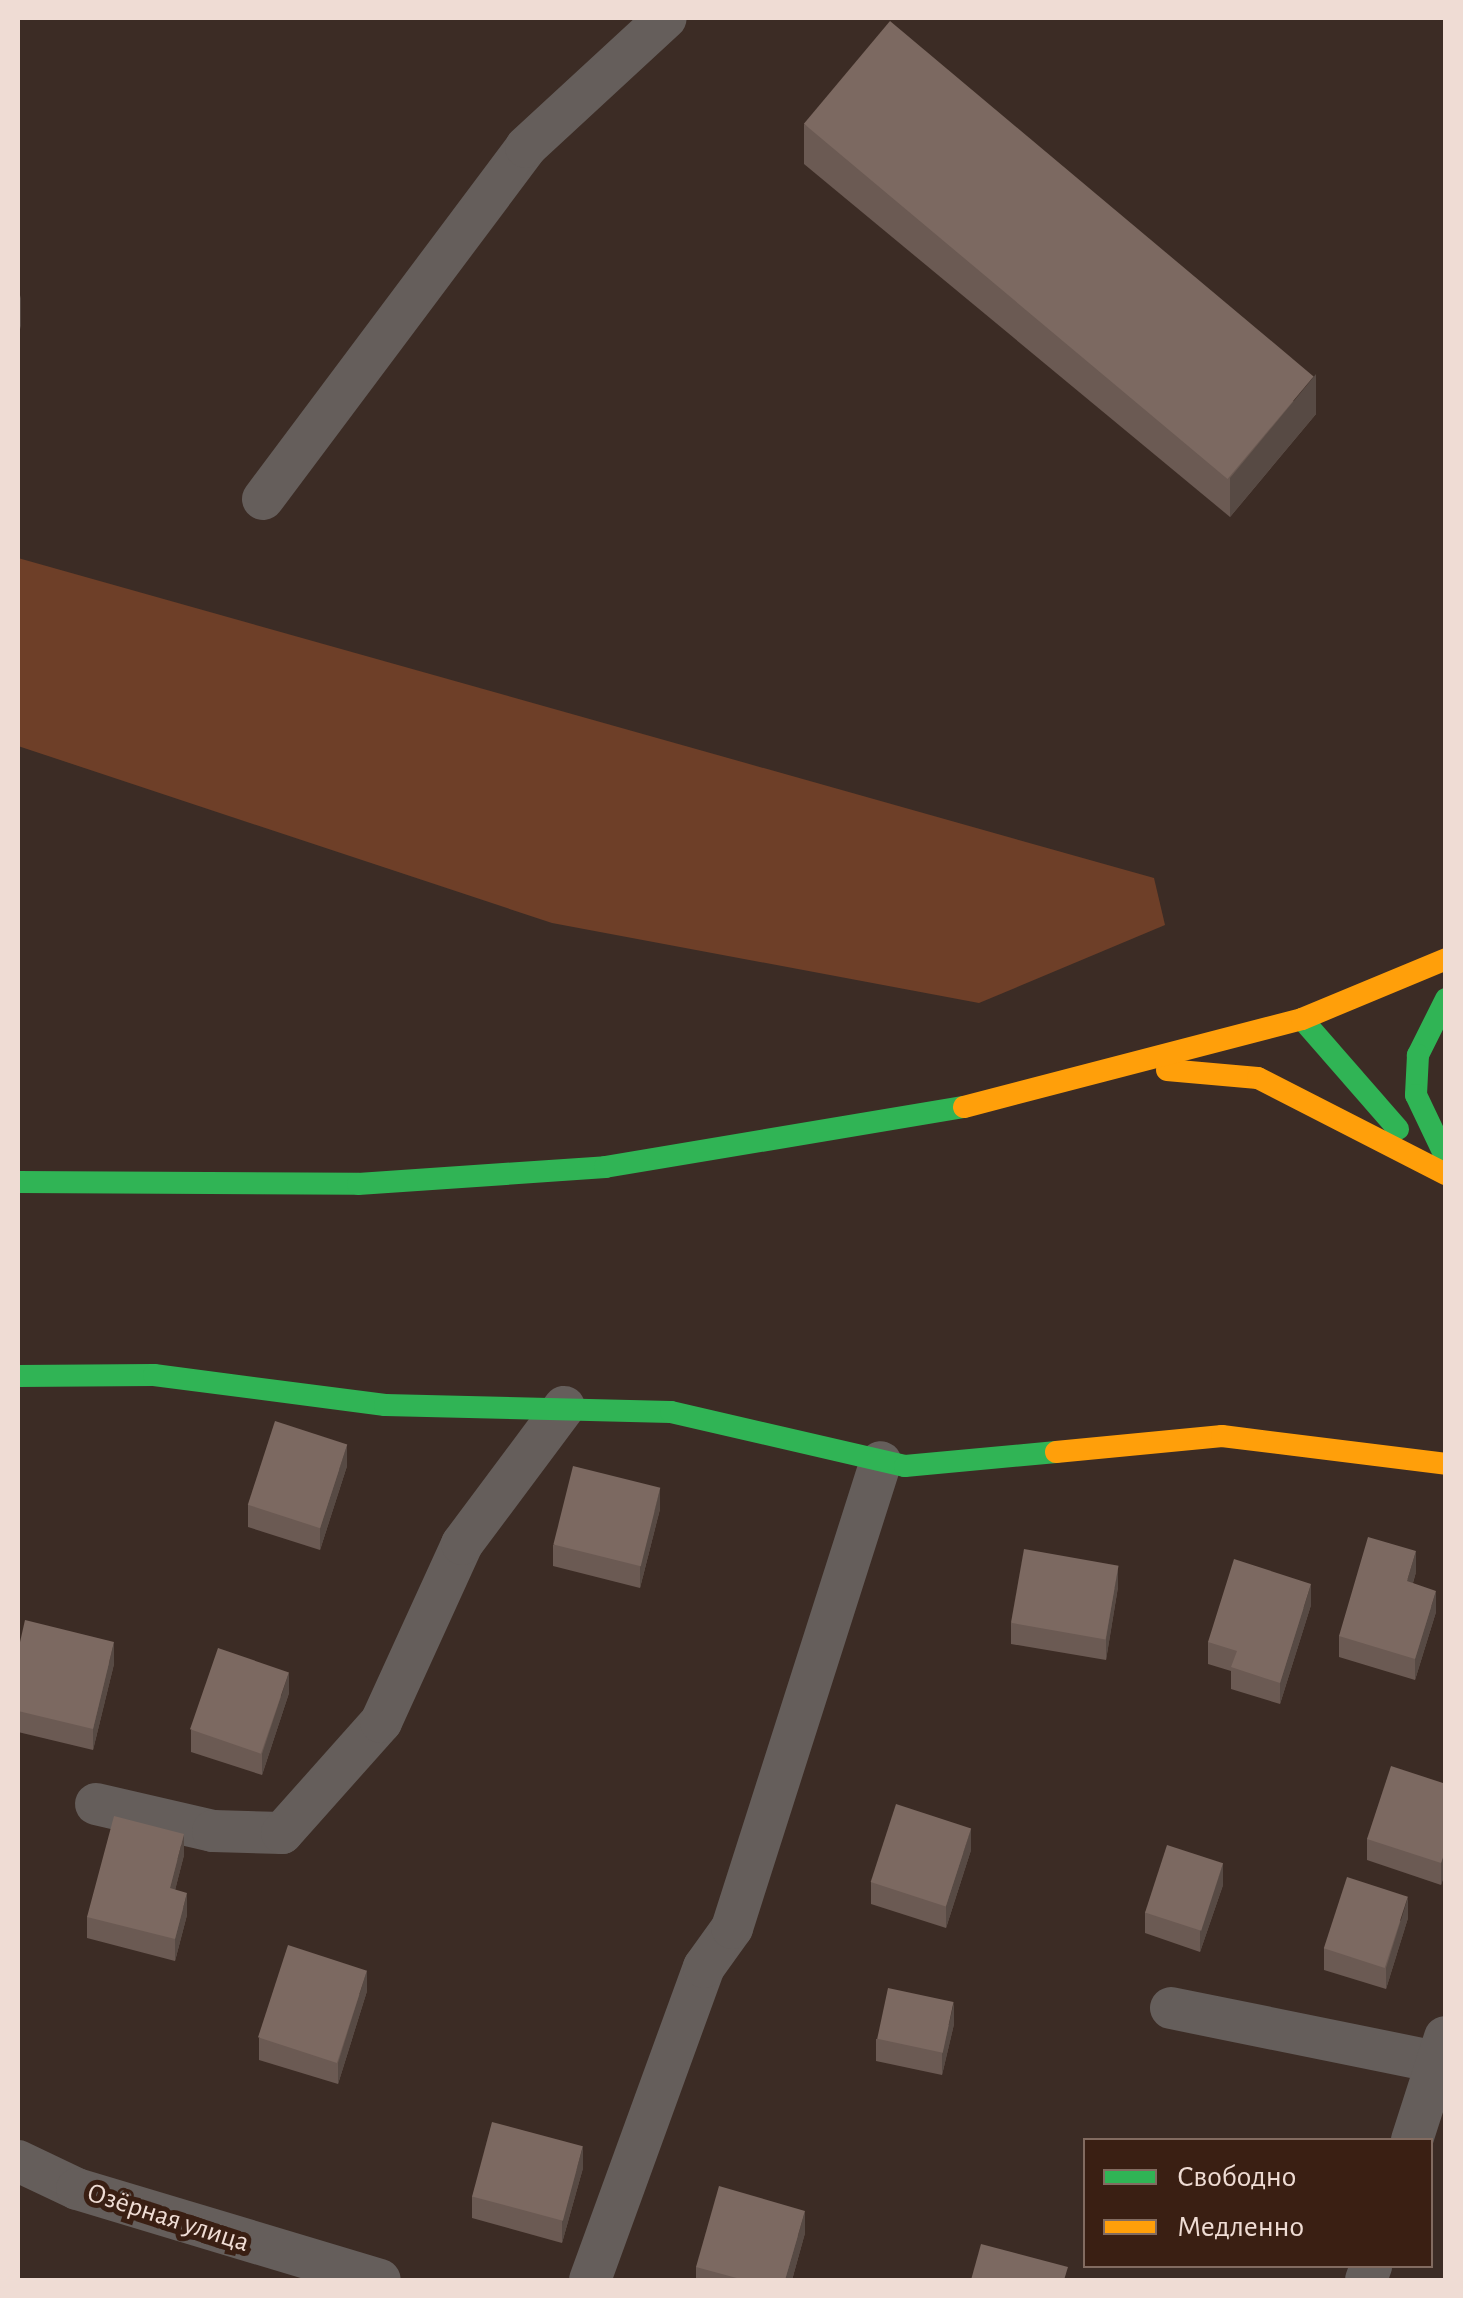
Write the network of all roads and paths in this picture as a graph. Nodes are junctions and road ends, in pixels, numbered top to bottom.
1 (666, 18) edge
2 (263, 499) dead end
3 (1446, 959) edge
4 (1446, 999) edge
5 (1302, 1019) junction
6 (1099, 1076) junction
7 (1446, 1158) edge
8 (1446, 1172) edge
9 (18, 1182) edge
10 (18, 1376) edge
11 (564, 1407) junction
12 (881, 1462) junction
13 (1446, 1464) edge
14 (96, 1804) dead end
15 (1171, 2008) dead end
16 (1443, 2054) edge
17 (1413, 2138) edge
18 (18, 2161) edge
19 (380, 2280) edge
20 (590, 2280) edge

1 - 2 street
3 - 5 street
4 - 7 street
5 - 6 street
5 - 8 street
6 - 8 street
6 - 9 street
10 - 11 street
11 - 12 street
11 - 14 street
12 - 13 street
12 - 20 street
15 - 16 street
16 - 17 street
18 - 19 street, Озёрная улица

